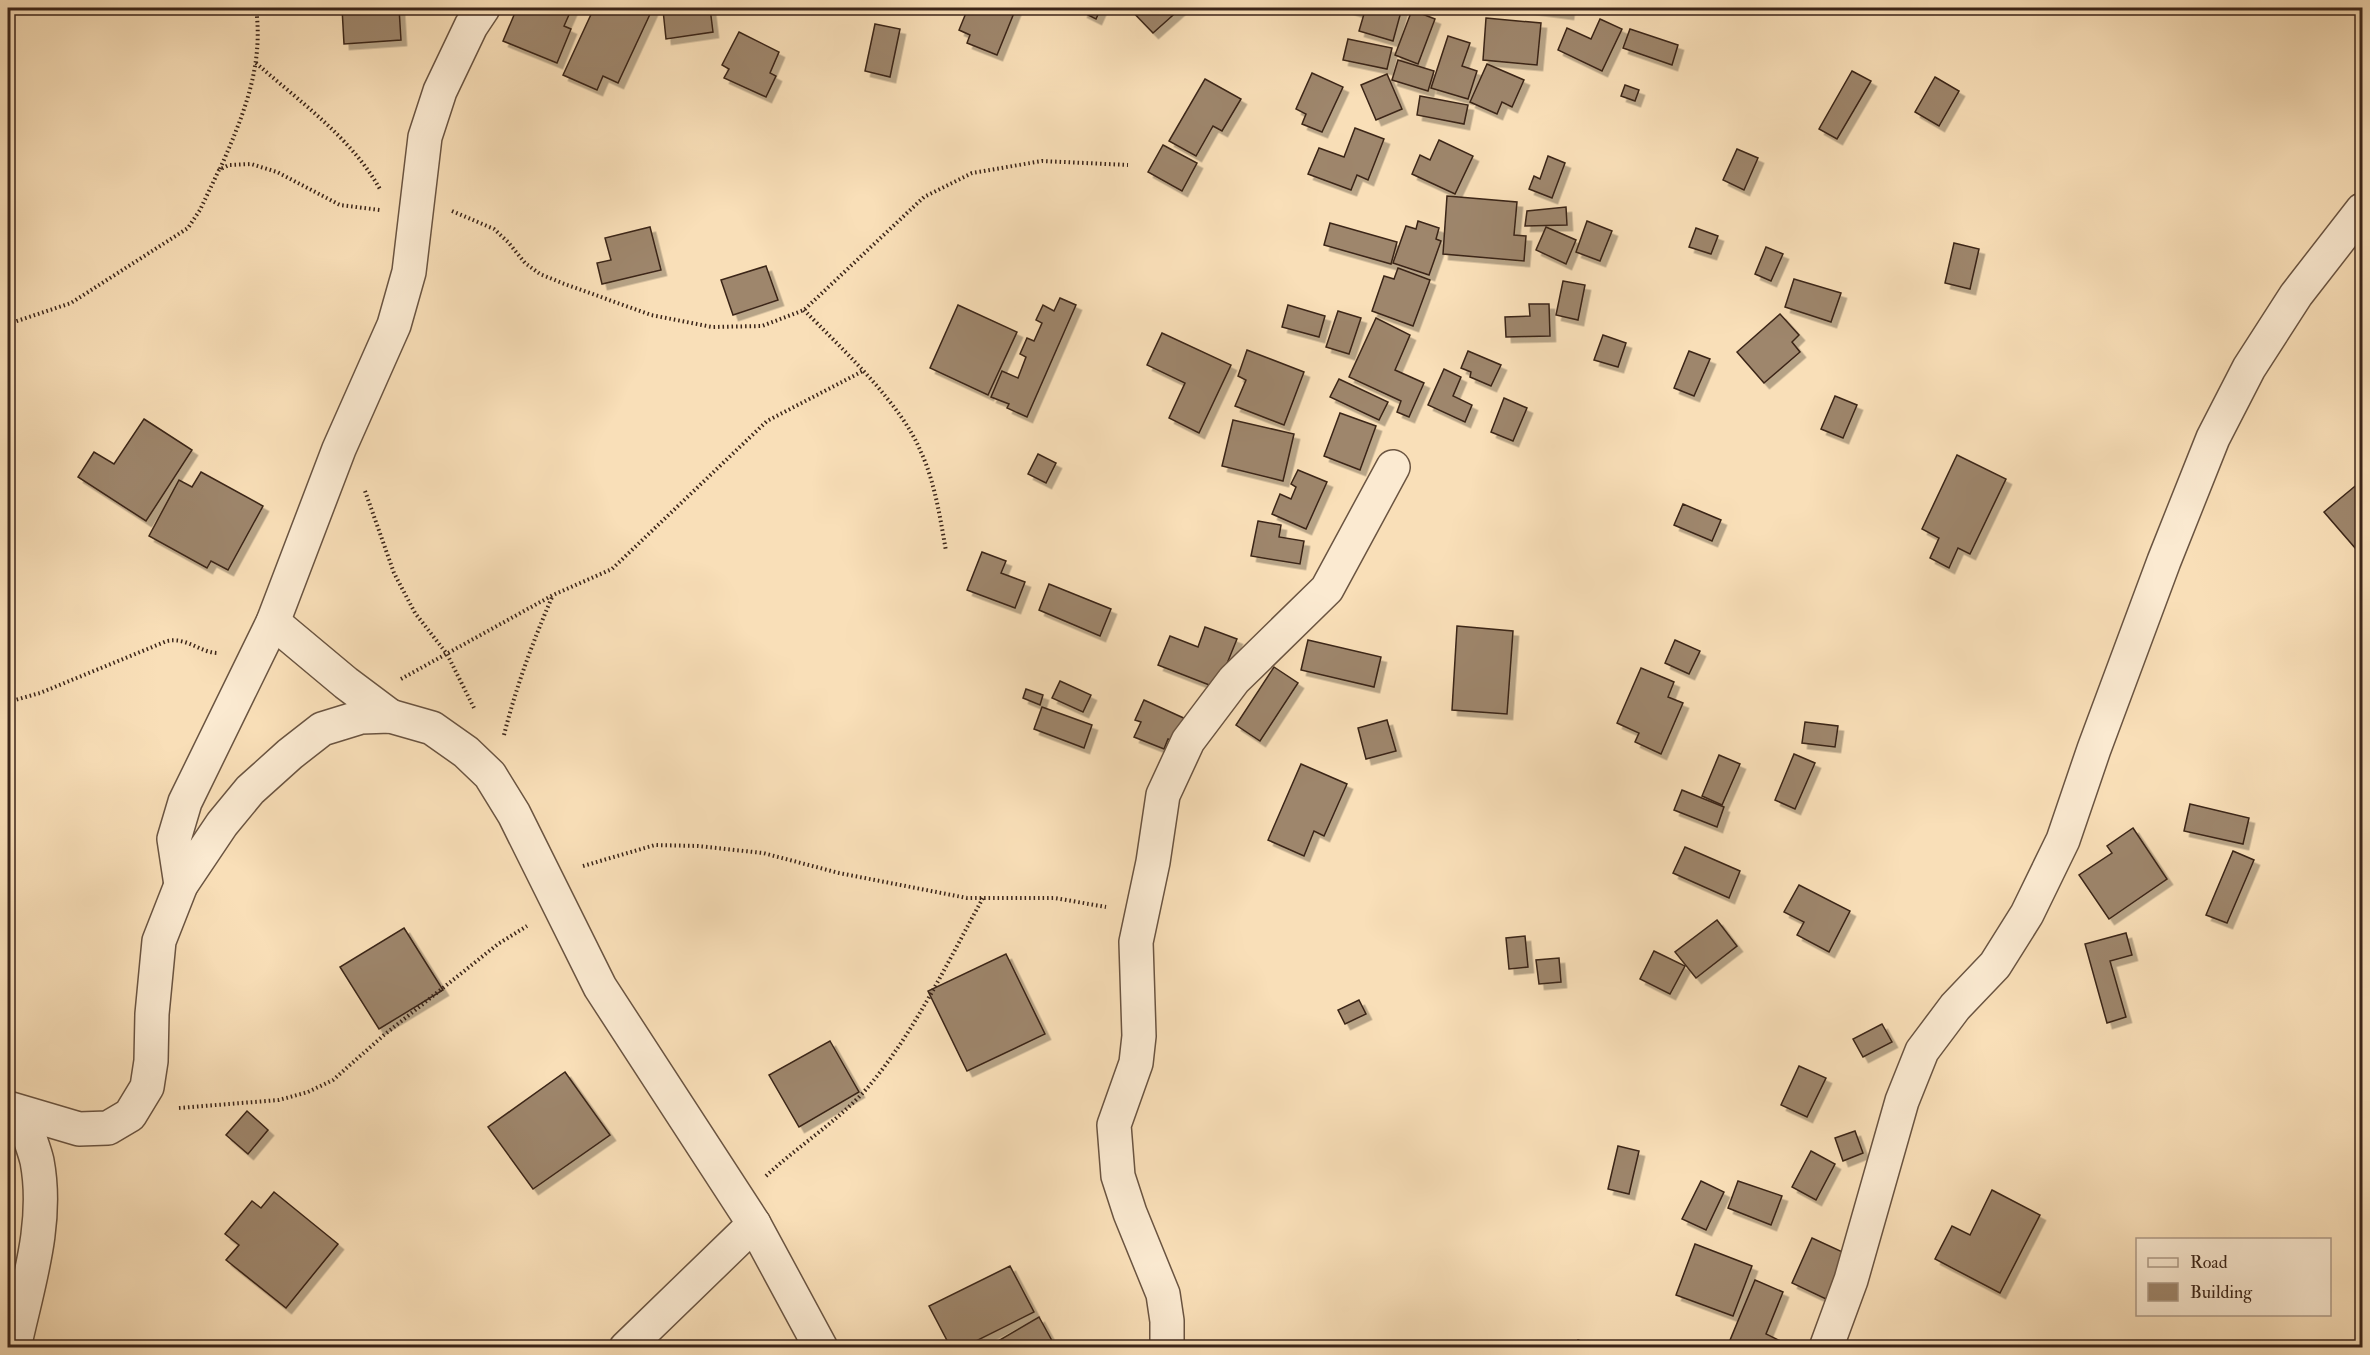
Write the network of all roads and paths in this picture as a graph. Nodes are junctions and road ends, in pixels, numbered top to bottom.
1 (256, 8) edge
2 (483, 8) edge
3 (256, 63) junction
4 (1128, 165) dead end
5 (219, 170) junction
6 (408, 210) junction
7 (2362, 210) edge
8 (804, 310) junction
9 (8, 324) edge
10 (863, 371) junction
11 (339, 449) junction
12 (1393, 467) dead end
13 (946, 551) dead end
14 (553, 595) junction
15 (266, 636) junction
16 (447, 654) junction
17 (8, 702) edge
18 (379, 707) junction
19 (477, 713) dead end
20 (497, 737) dead end
21 (181, 885) junction
22 (554, 892) junction
23 (983, 898) junction
24 (1142, 913) junction
25 (136, 1104) junction
26 (14, 1111) edge
27 (746, 1212) junction
28 (14, 1347) edge
29 (626, 1347) edge
30 (820, 1347) edge
31 (1167, 1347) edge
32 (1826, 1347) edge

1 - 3 path
2 - 6 street
3 - 5 path
3 - 6 path
4 - 8 path
5 - 6 path
5 - 9 path
6 - 8 path
6 - 11 street
7 - 32 street
8 - 10 path
10 - 13 path
10 - 14 path
11 - 15 street
11 - 16 path
12 - 24 street
14 - 16 path
14 - 20 path
15 - 17 path
15 - 18 street
15 - 21 street
16 - 18 path
16 - 19 path
18 - 21 street
18 - 22 street
21 - 25 street
22 - 23 path
22 - 25 path
22 - 27 street
23 - 24 path
23 - 27 path
24 - 31 street
25 - 26 street
26 - 28 street
27 - 29 street
27 - 30 street

